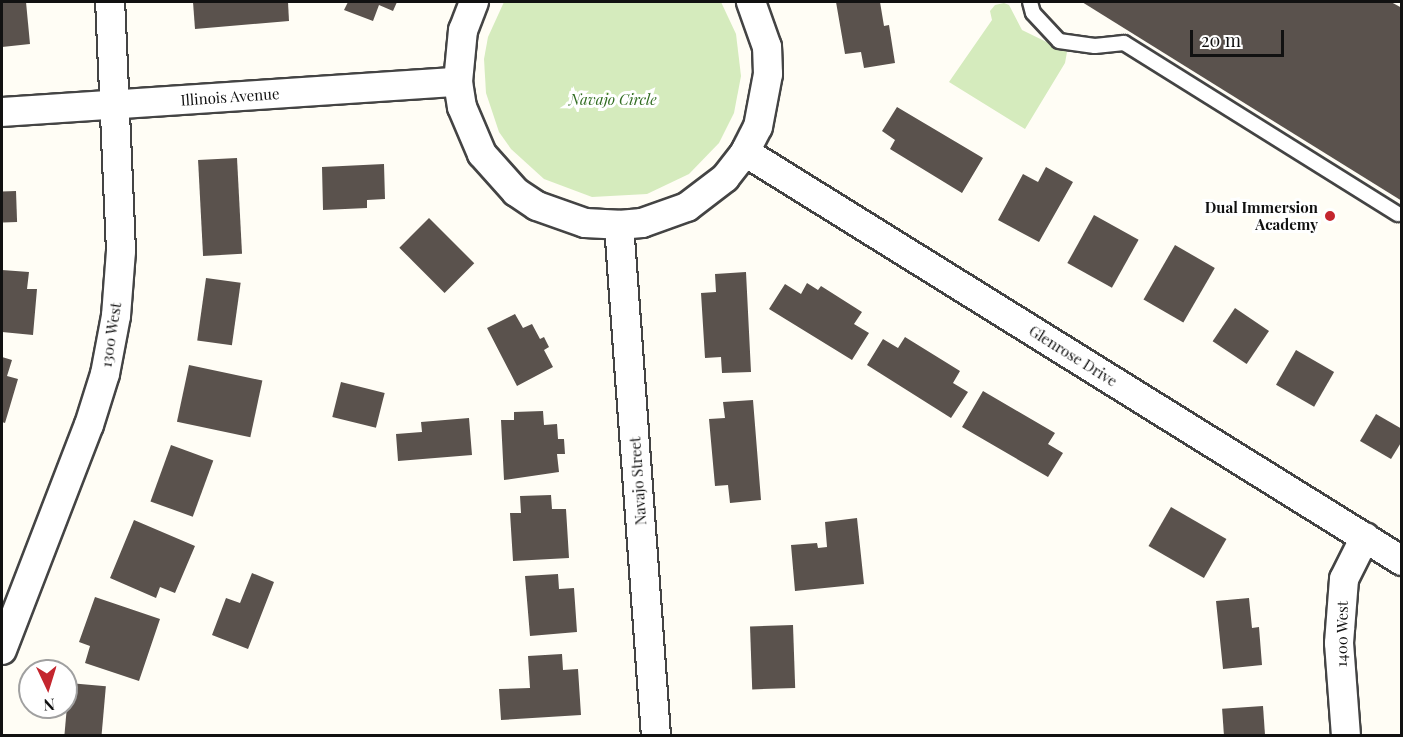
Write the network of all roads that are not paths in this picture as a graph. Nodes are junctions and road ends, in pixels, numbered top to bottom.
1 (110, 2) edge
2 (474, 2) edge
3 (751, 2) edge
4 (1030, 2) edge
5 (458, 82) junction
6 (117, 104) junction
7 (2, 112) edge
8 (745, 152) junction
9 (1398, 214) dead end
10 (619, 225) junction
11 (1365, 537) junction
12 (1401, 561) edge
13 (2, 650) edge
14 (656, 735) edge
15 (1346, 735) edge

1 - 6 street, 1300 West
2 - 5 street
3 - 8 street
4 - 9 lane
5 - 6 street, Illinois Avenue
5 - 10 street
6 - 7 street, Illinois Avenue
6 - 13 street, 1300 West
8 - 10 street
8 - 11 street, Glenrose Drive
10 - 14 street, Navajo Street
11 - 12 street, Glenrose Drive
11 - 15 street, 1400 West

